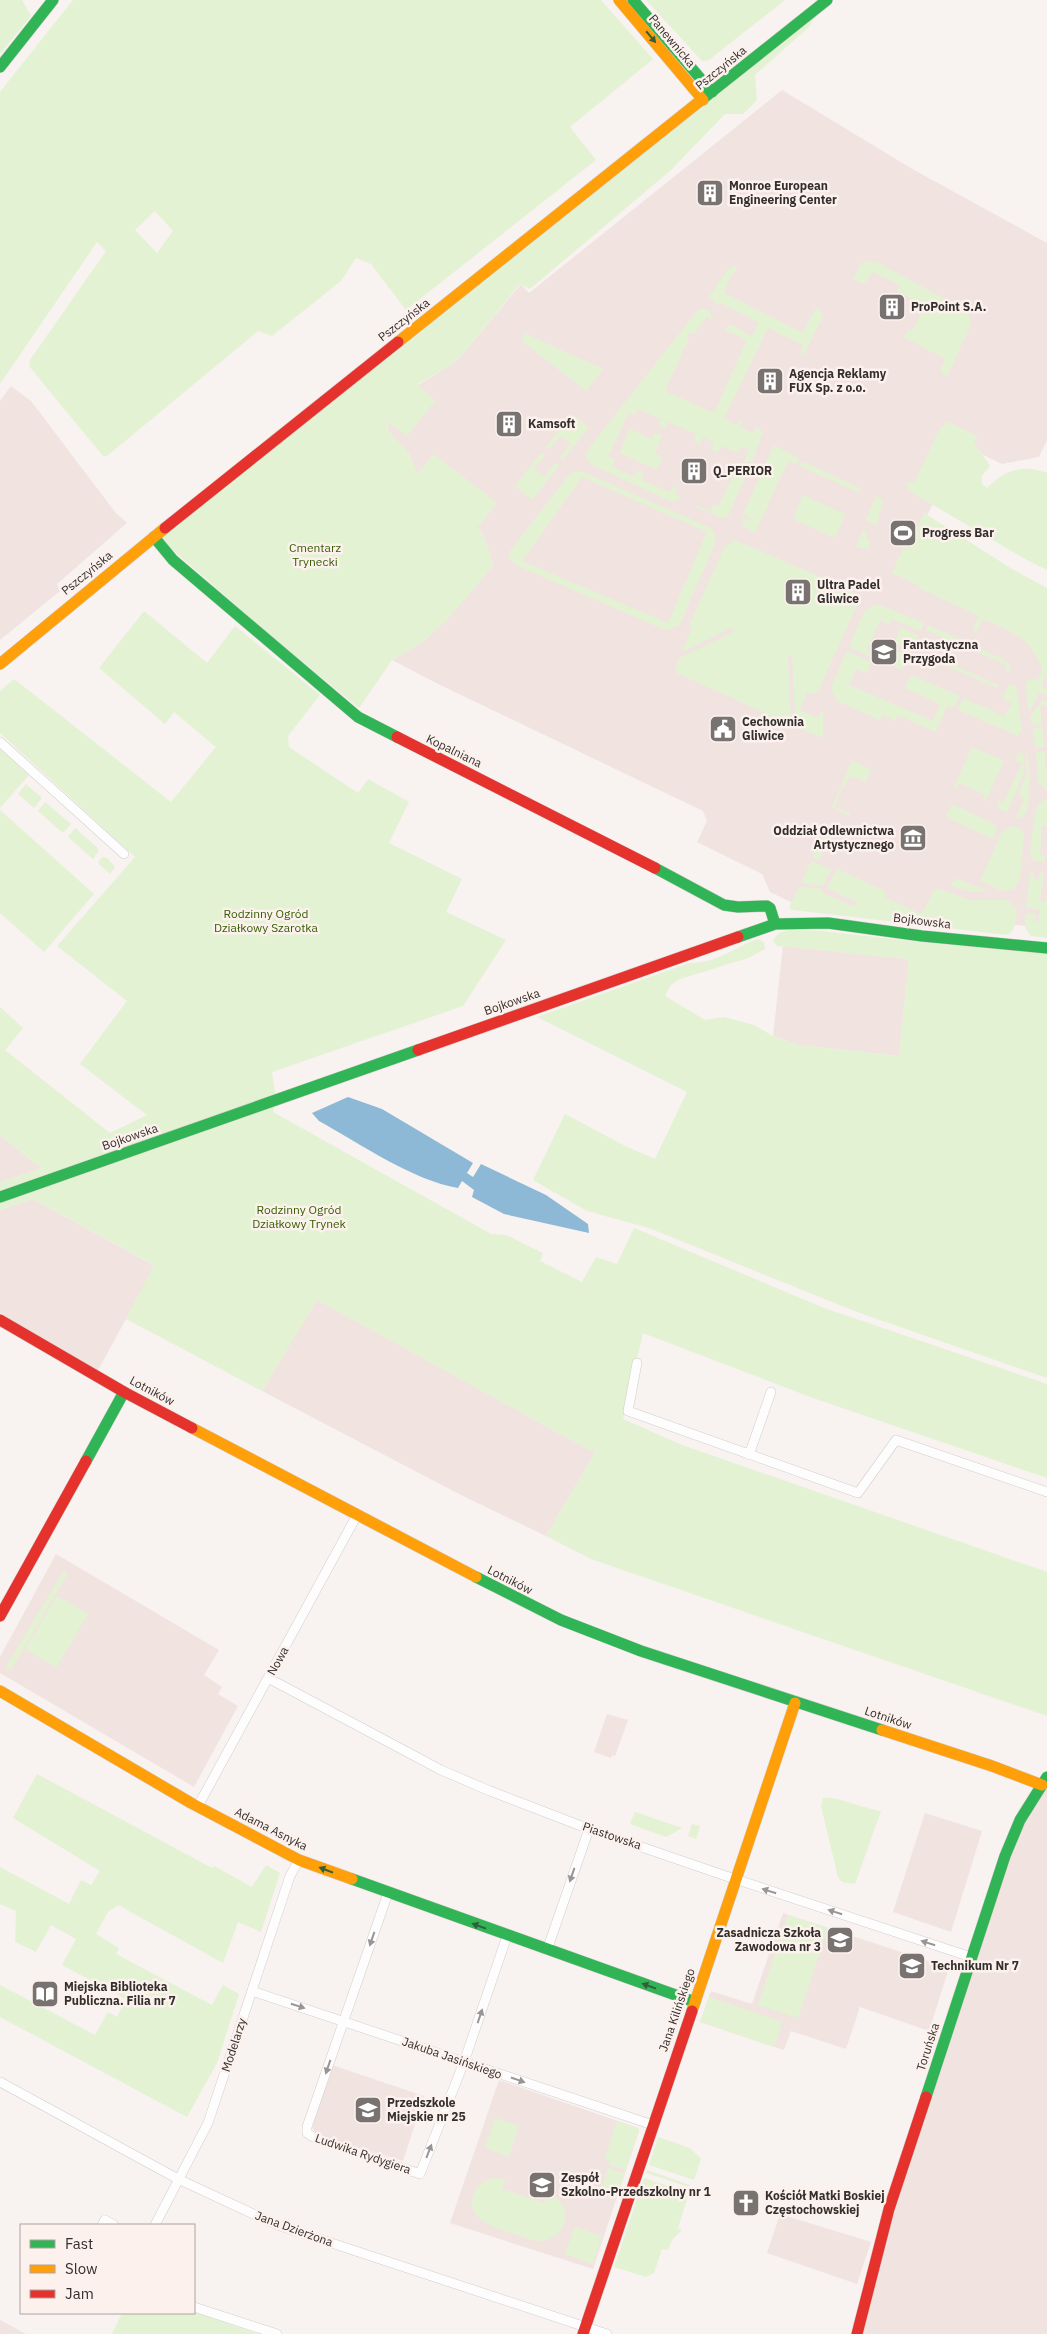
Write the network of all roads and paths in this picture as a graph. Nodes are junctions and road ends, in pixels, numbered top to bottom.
1 (54, 0) edge
2 (619, 0) edge
3 (633, 0) edge
4 (827, 0) edge
5 (0, 68) edge
6 (708, 96) junction
7 (154, 537) junction
8 (0, 664) edge
9 (0, 742) edge
10 (124, 854) dead end
11 (775, 924) junction
12 (1047, 948) edge
13 (0, 1197) edge
14 (0, 1320) edge
15 (637, 1363) dead end
16 (124, 1392) junction
17 (771, 1392) dead end
18 (749, 1455) junction
19 (1047, 1492) edge
20 (357, 1515) junction
21 (0, 1616) edge
22 (268, 1678) junction
23 (0, 1691) edge
24 (795, 1702) junction
25 (1045, 1783) edge
26 (198, 1806) junction
27 (589, 1829) junction
28 (299, 1860) junction
29 (736, 1880) junction
30 (388, 1893) junction
31 (507, 1936) junction
32 (547, 1950) junction
33 (971, 1958) junction
34 (252, 1991) junction
35 (695, 2002) junction
36 (343, 2020) junction
37 (464, 2062) junction
38 (0, 2082) edge
39 (653, 2125) junction
40 (178, 2179) junction
41 (103, 2224) edge
42 (112, 2224) edge
43 (156, 2224) edge
44 (195, 2307) edge
45 (584, 2330) edge
46 (277, 2334) edge
47 (607, 2334) edge
48 (857, 2334) edge

1 - 5 street
2 -> 6 street, Panewnicka
3 - 6 street, Panewnicka
4 - 6 street, Pszczyńska
6 - 7 street, Pszczyńska
7 - 8 street, Pszczyńska
7 - 11 street, Kopalniana
9 - 10 street
11 - 12 street, Bojkowska
11 - 13 street, Bojkowska
14 - 16 street, Lotników
15 - 18 street
16 - 20 street, Lotników
16 - 21 street
17 - 18 street
18 - 19 street
20 - 22 street, Nowa
20 - 24 street, Lotników
22 - 26 street, Nowa
22 - 27 street, Piastowska
23 - 26 street, Adama Asnyka
24 - 25 street, Lotników
24 - 29 street, Jana Kilińskiego
25 - 33 street, Toruńska
26 - 28 street, Adama Asnyka
27 - 29 street, Piastowska
27 -> 32 street
30 -> 28 street, Adama Asnyka
28 - 34 street, Modelarzy
33 -> 29 street, Piastowska
29 - 35 street, Jana Kilińskiego
31 -> 30 street, Adama Asnyka
30 -> 36 street, Ludwika Rydygiera
31 - 32 street, Adama Asnyka
37 -> 31 street, Ludwika Rydygiera
35 -> 32 street, Adama Asnyka
33 - 48 street, Toruńska
34 -> 36 street, Jakuba Jasińskiego
34 - 40 street, Modelarzy
35 - 39 street, Jana Kilińskiego
36 - 37 street, Jakuba Jasińskiego
36 -> 37 street, Ludwika Rydygiera
37 -> 39 street, Jakuba Jasińskiego
38 - 40 street, Jana Dzierżona
39 - 45 street, Jana Kilińskiego
40 - 43 street, Modelarzy
40 - 45 street, Jana Dzierżona
41 - 42 street
44 - 46 street
45 - 47 street, Jana Dzierżona

